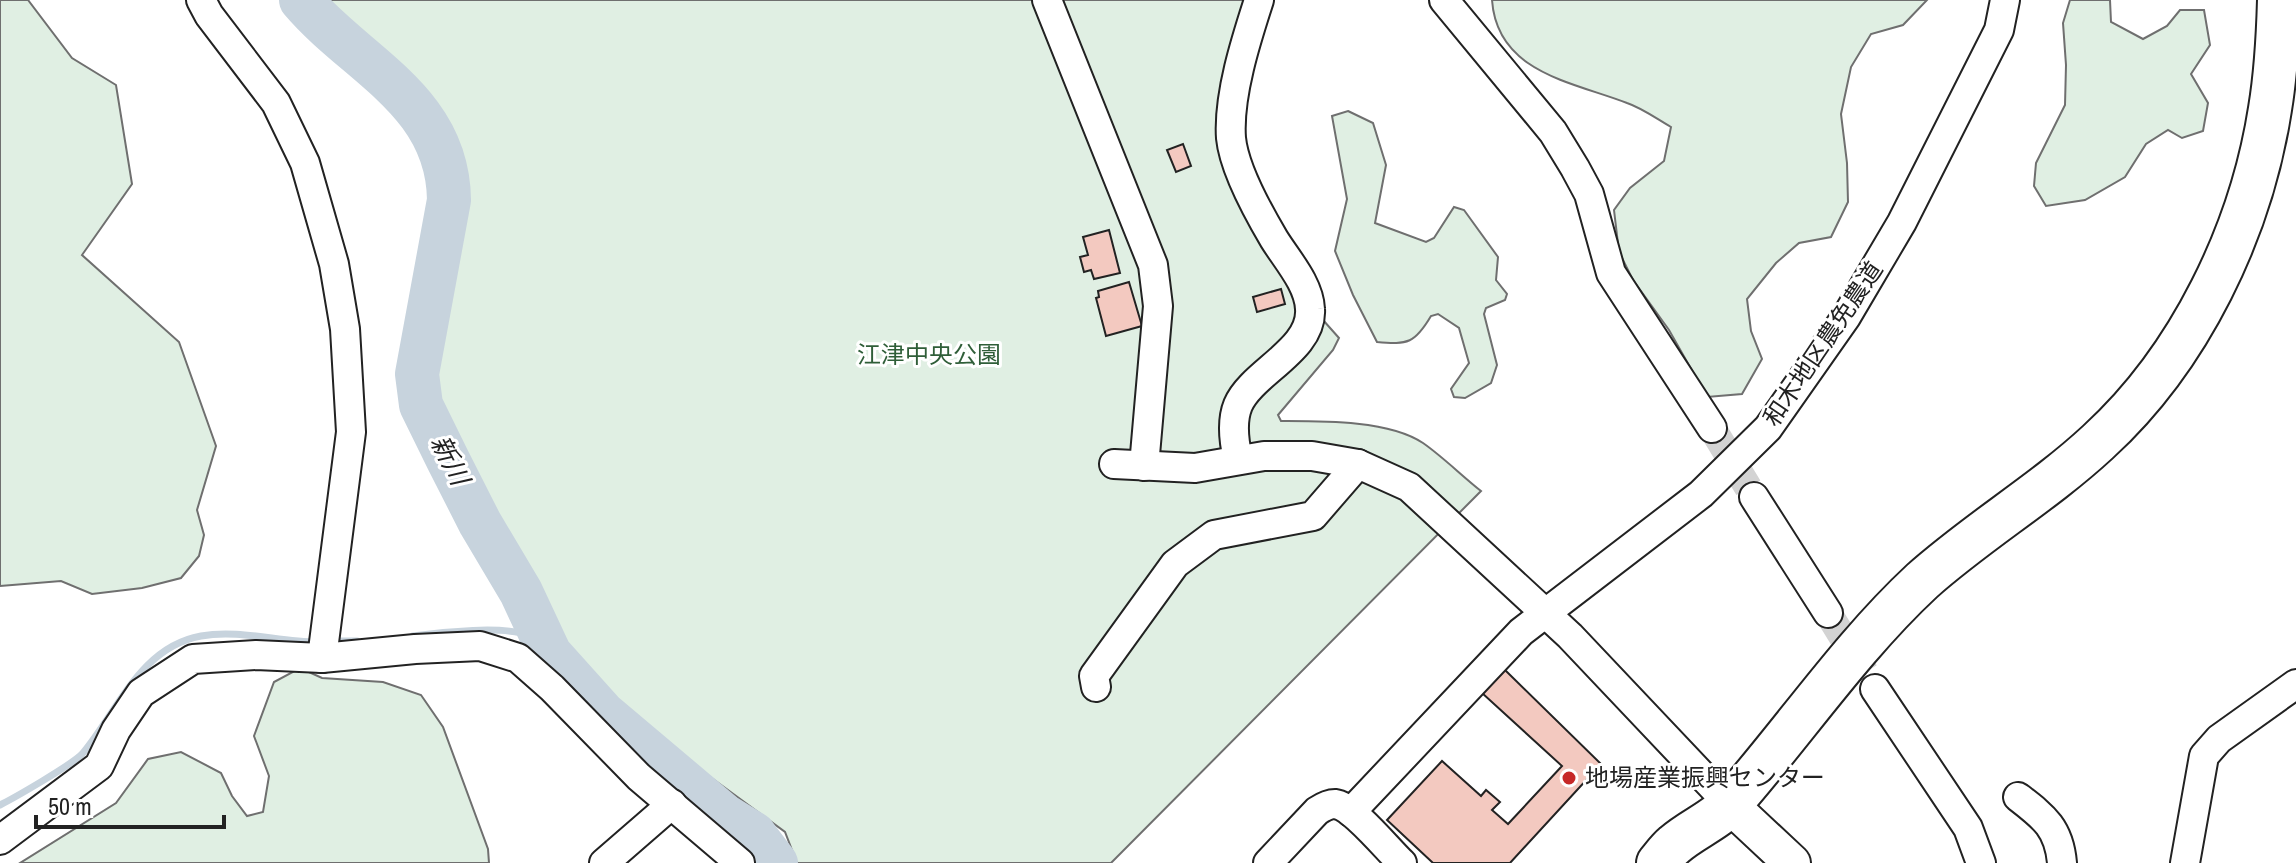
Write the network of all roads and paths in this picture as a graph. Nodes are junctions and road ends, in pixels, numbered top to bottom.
1 (201, 0) edge
2 (1047, 0) edge
3 (1259, 0) edge
4 (1444, 0) edge
5 (1471, 0) edge
6 (2005, 0) edge
7 (2279, 0) edge
8 (1473, 34) junction
9 (1712, 428) tunnel mouth
10 (1238, 459) junction
11 (1114, 464) dead end
12 (1358, 464) junction
13 (1144, 466) junction
14 (1754, 497) tunnel mouth
15 (1828, 613) tunnel mouth
16 (1545, 614) junction
17 (322, 658) junction
18 (2296, 684) edge
19 (1096, 687) dead end
20 (1875, 689) tunnel mouth
21 (2018, 797) dead end
22 (672, 804) junction
23 (1730, 805) junction
24 (1351, 812) junction
25 (0, 840) edge
26 (1387, 858) edge
27 (2062, 862) edge
28 (2185, 862) edge
29 (604, 863) edge
30 (740, 863) edge
31 (1268, 863) edge
32 (1658, 863) edge
33 (1691, 863) edge
34 (1792, 863) edge
35 (1981, 863) edge

1 - 17 street
2 - 13 street
3 - 10 street
4 - 8 street
5 - 8 street
6 - 16 street, 和木地区農免農道
7 - 23 highway
8 - 9 street
10 - 12 street
10 - 13 street
11 - 13 street
12 - 16 street
12 - 19 street
14 - 15 street
16 - 23 street
16 - 24 street, 和木地区農免農道
17 - 22 street
17 - 25 street
18 - 28 street
20 - 35 street
21 - 27 street
22 - 29 street
22 - 30 street
23 - 32 highway
23 - 33 highway
23 - 34 main road
24 - 26 street
24 - 31 street

